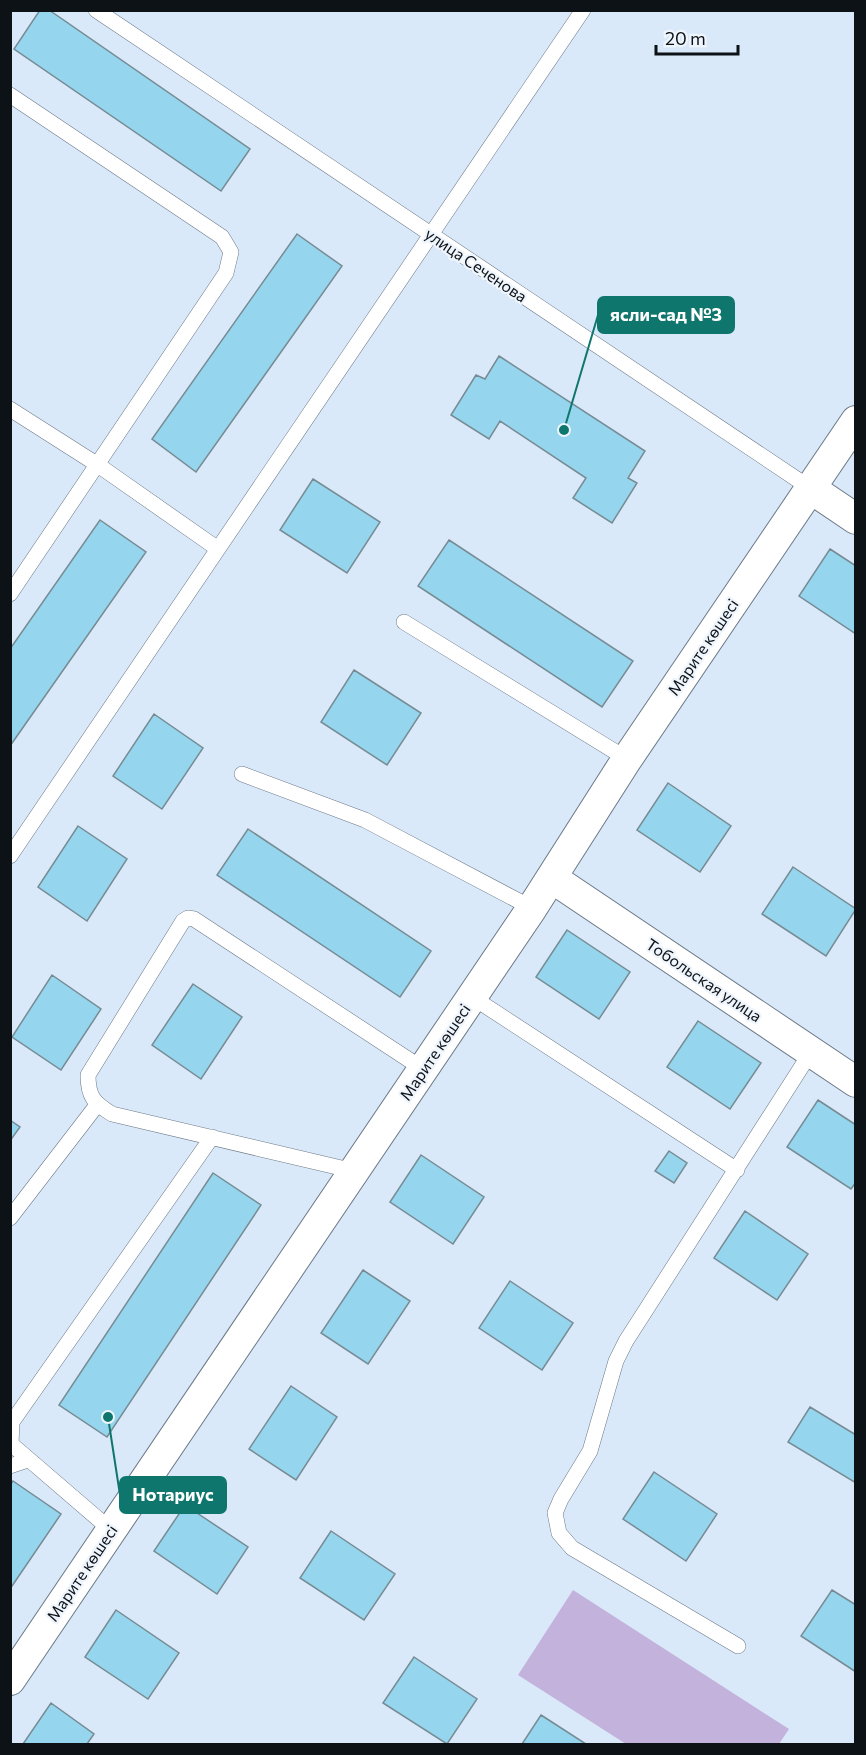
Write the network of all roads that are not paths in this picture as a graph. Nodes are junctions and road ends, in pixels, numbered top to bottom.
1 (96, 10) edge
2 (583, 10) edge
3 (10, 95) edge
4 (431, 235) junction
5 (10, 409) edge
6 (855, 421) edge
7 (98, 465) junction
8 (810, 488) junction
9 (855, 519) edge
10 (218, 549) junction
11 (10, 594) edge
12 (404, 622) dead end
13 (627, 759) junction
14 (242, 774) dead end
15 (10, 856) edge
16 (552, 878) junction
17 (532, 908) junction
18 (471, 997) junction
19 (811, 1052) junction
20 (423, 1069) junction
21 (855, 1082) edge
22 (97, 1105) junction
23 (212, 1137) junction
24 (737, 1170) junction
25 (354, 1171) junction
26 (10, 1218) edge
27 (28, 1460) junction
28 (10, 1466) edge
29 (111, 1530) junction
30 (738, 1646) dead end
31 (10, 1680) edge

1 - 4 lane, улица Сеченова
2 - 4 lane
3 - 7 lane
4 - 8 lane, улица Сеченова
4 - 10 lane
5 - 7 lane
6 - 8 street, Марите көшесі
7 - 10 lane
7 - 11 lane
8 - 9 street, улица Сеченова
8 - 13 street, Марите көшесі
10 - 15 lane
12 - 13 lane
13 - 16 street, Марите көшесі
14 - 17 lane
16 - 17 street, Марите көшесі
16 - 19 street, Тобольская улица
17 - 18 street, Марите көшесі
18 - 20 street, Марите көшесі
18 - 24 lane
19 - 21 street, Тобольская улица
19 - 24 lane
20 - 22 lane
20 - 25 street, Марите көшесі
22 - 23 lane
22 - 26 lane
23 - 25 lane
23 - 27 lane
24 - 30 lane
25 - 29 street, Марите көшесі
27 - 28 lane
27 - 29 lane
29 - 31 street, Марите көшесі

